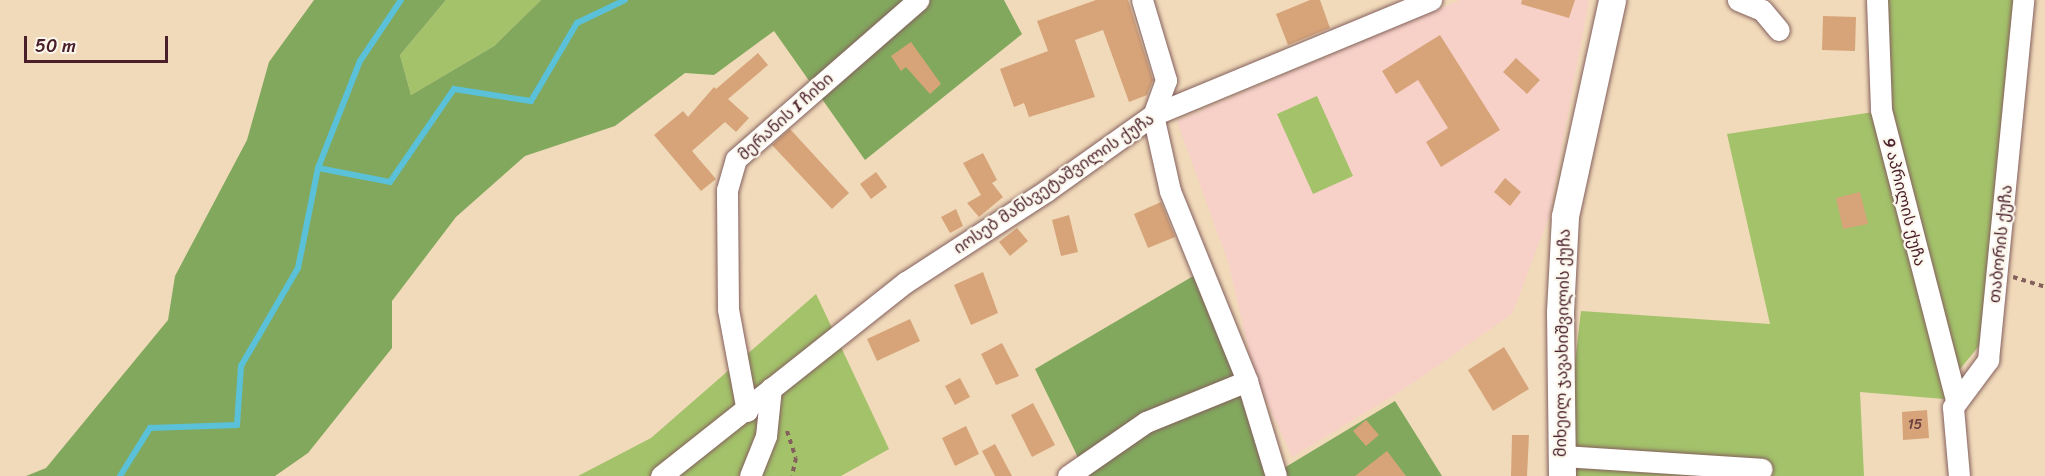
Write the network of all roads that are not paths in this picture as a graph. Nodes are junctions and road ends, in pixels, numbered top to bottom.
1 (918, 0) edge
2 (1142, 0) edge
3 (1431, 0) edge
4 (1612, 0) edge
5 (1737, 0) edge
6 (1877, 0) edge
7 (2023, 0) edge
8 (1779, 30) dead end
9 (1153, 115) junction
10 (1246, 381) junction
11 (771, 388) junction
12 (1956, 400) junction
13 (747, 411) junction
14 (1562, 466) edge
15 (1762, 469) dead end
16 (661, 476) edge
17 (750, 476) edge
18 (1068, 476) edge
19 (1276, 476) edge
20 (1959, 476) edge

1 - 13 street, მერანის I ჩიხი
2 - 9 street
3 - 9 street, იოსებ მანსვეტაშვილის ქუჩა
4 - 14 main road, მიხეილ ჯავახიშვილის ქუჩა
5 - 8 street
6 - 12 street, 9 აპრილის ქუჩა
7 - 12 street, თაბორის ქუჩა
9 - 10 street
9 - 11 street, იოსებ მანსვეტაშვილის ქუჩა
10 - 18 street
10 - 19 street
11 - 13 street, იოსებ მანსვეტაშვილის ქუჩა
11 - 17 street
12 - 20 street
13 - 16 street, იოსებ მანსვეტაშვილის ქუჩა
14 - 15 street

